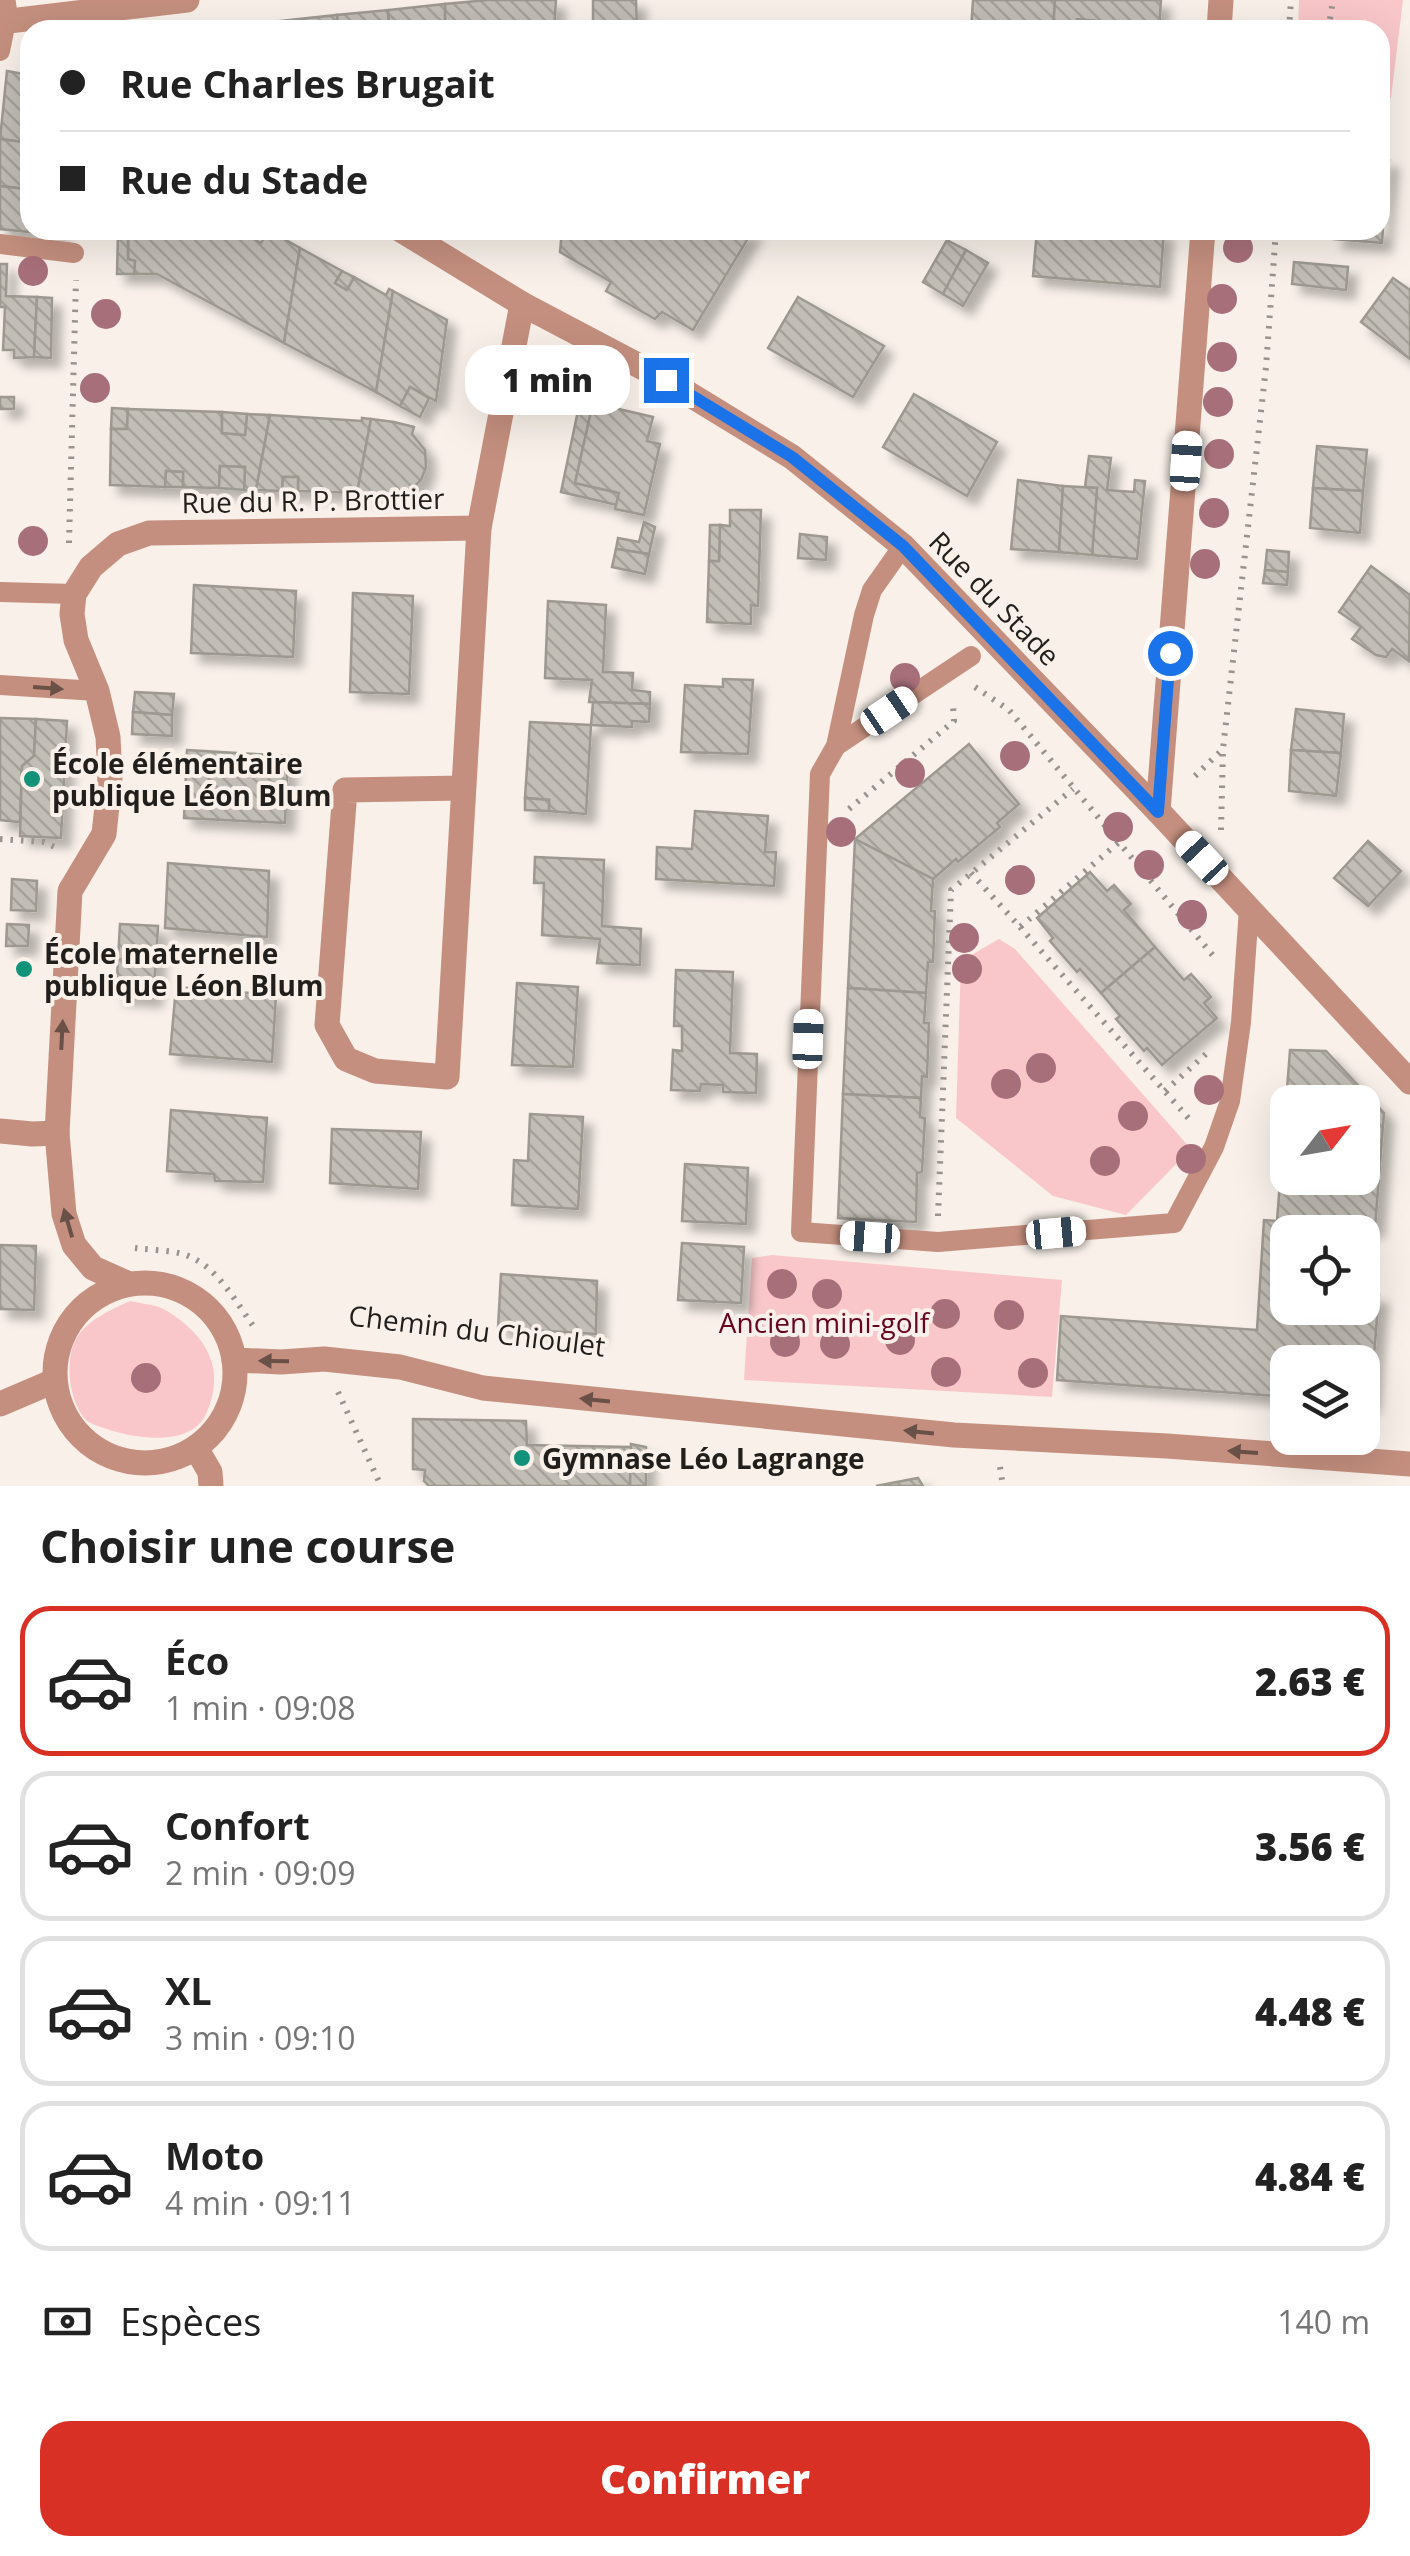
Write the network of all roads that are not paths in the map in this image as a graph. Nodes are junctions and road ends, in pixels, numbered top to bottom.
1 (187, 0) edge
2 (3, 14) edge
3 (71, 20) edge
4 (87, 20) edge
5 (0, 51) edge
6 (417, 240) edge
7 (1203, 240) edge
8 (0, 244) edge
9 (74, 253) road end
10 (522, 304) junction
11 (479, 528) junction
12 (903, 546) junction
13 (0, 592) edge
14 (74, 594) junction
15 (970, 656) dead end
16 (0, 684) edge
17 (97, 691) junction
18 (836, 746) junction
19 (463, 788) junction
20 (1158, 812) junction
21 (1249, 909) junction
22 (1410, 1082) edge
23 (0, 1130) edge
24 (57, 1133) junction
25 (129, 1284) junction
26 (234, 1360) junction
27 (54, 1381) junction
28 (0, 1404) edge
29 (196, 1448) junction
30 (1410, 1464) edge
31 (211, 1486) edge

1 - 4 street
2 - 3 street
2 - 5 lane
6 - 10 street, Rue du Stade
7 - 20 street
8 - 9 lane
10 - 11 street
10 - 12 street, Rue du Stade
11 - 14 street, Rue du R. P. Brottier
11 - 19 street
12 - 18 lane
12 - 20 street, Rue du Stade
13 - 14 lane
14 - 17 street
15 - 18 lane
16 -> 17 lane
24 -> 17 street
18 - 21 lane
19 - 19 street
20 - 21 street, Rue du Stade
21 - 22 street, Rue du Stade
23 - 24 street
25 -> 24 street
25 - 26 street
25 - 27 street
26 - 29 street
30 -> 26 street, Chemin du Chioulet
27 - 28 street
27 - 29 street
29 - 31 street

